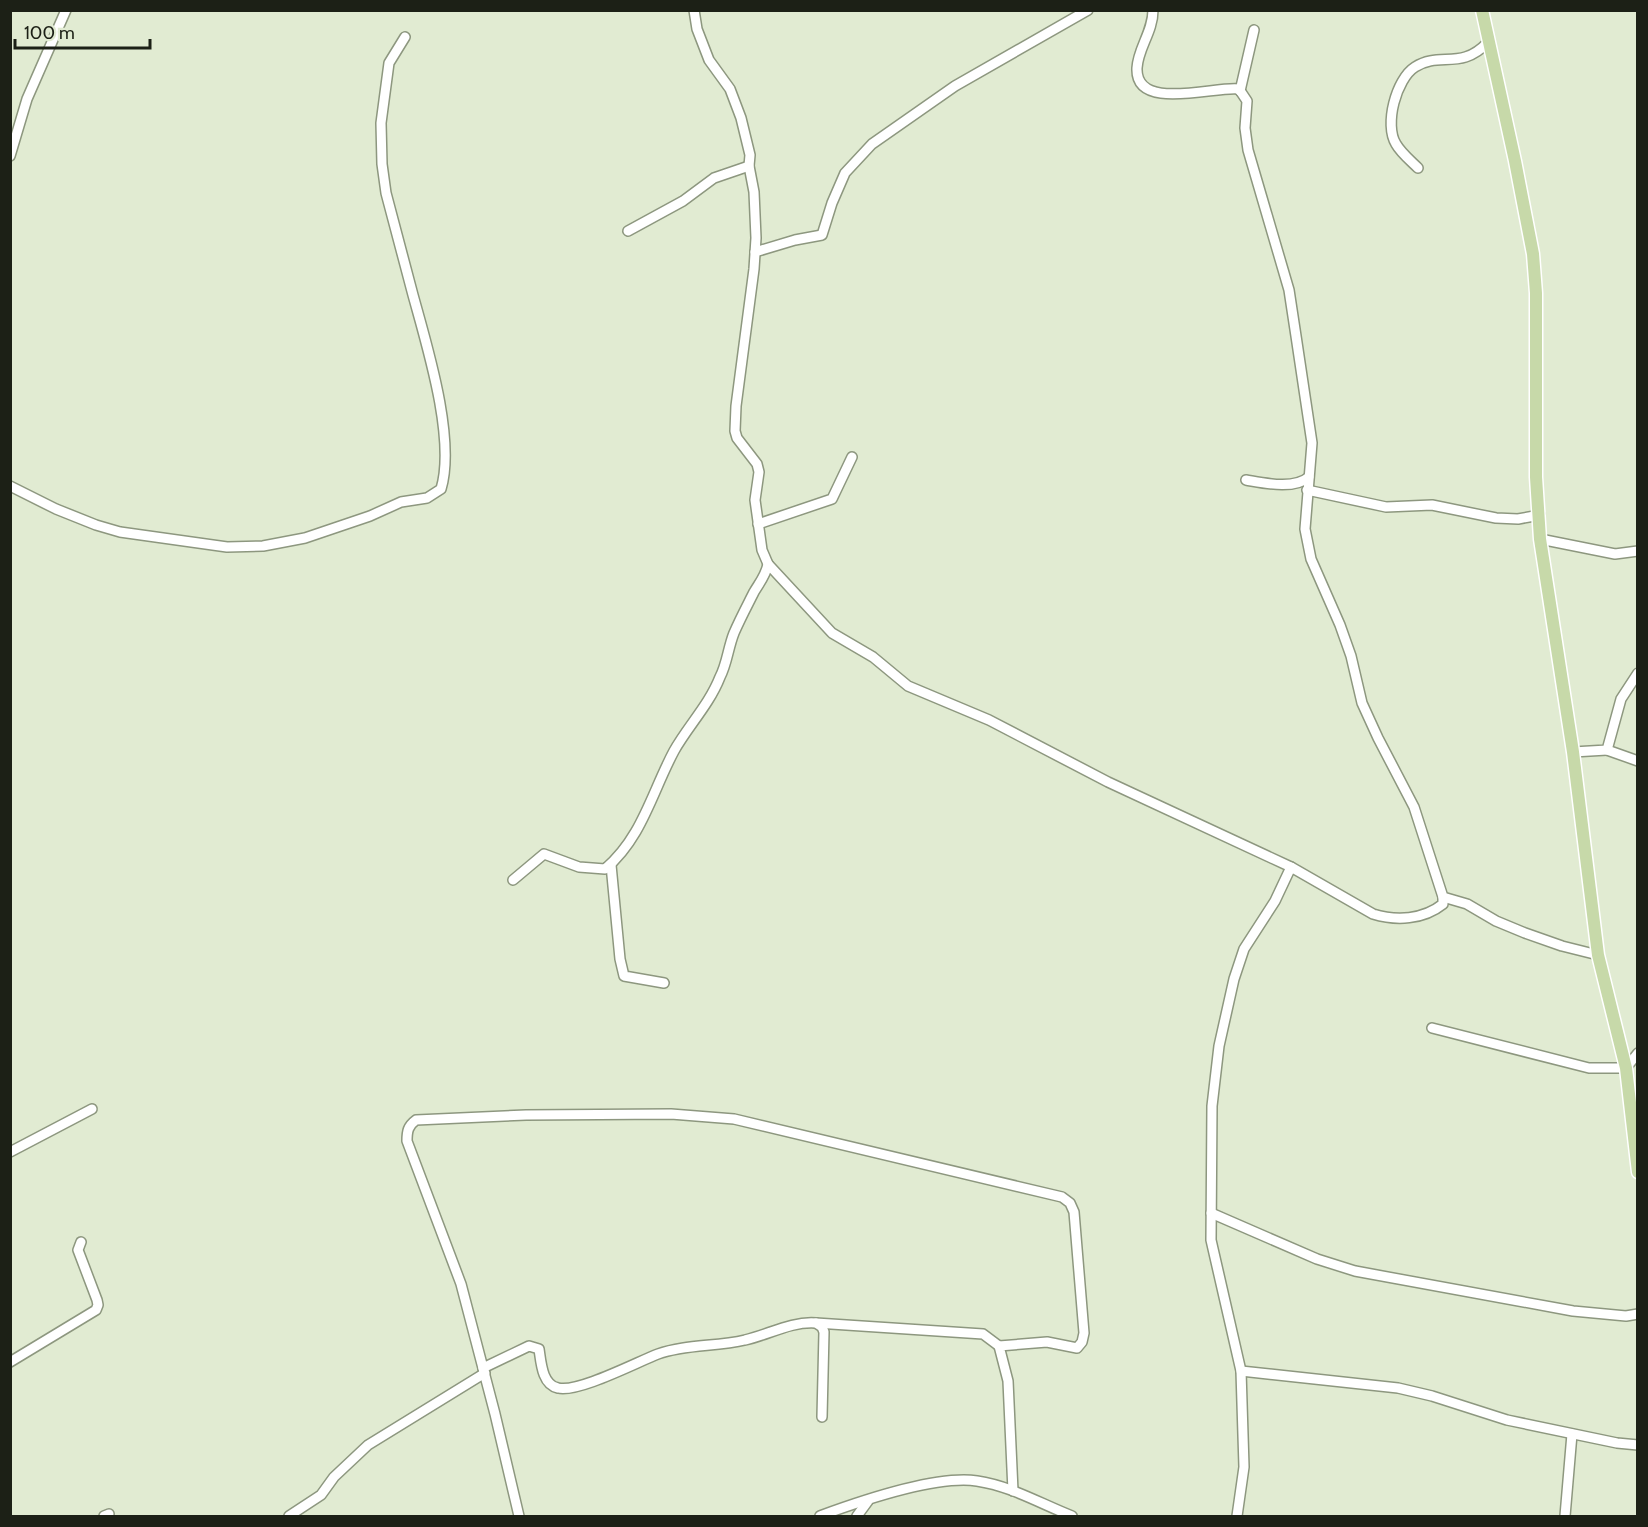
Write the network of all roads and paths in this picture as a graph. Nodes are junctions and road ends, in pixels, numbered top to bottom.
1 (66, 10) edge
2 (694, 10) edge
3 (1088, 10) edge
4 (1154, 10) edge
5 (1482, 10) edge
6 (1254, 30) dead end
7 (405, 37) dead end
8 (1488, 42) junction
9 (1240, 91) junction
10 (10, 156) edge
11 (748, 166) junction
12 (1419, 168) dead end
13 (628, 231) dead end
14 (755, 252) junction
15 (852, 457) dead end
16 (1309, 477) junction
17 (1246, 480) dead end
18 (10, 486) edge
19 (1307, 490) junction
20 (1540, 515) junction
21 (758, 524) junction
22 (1540, 539) junction
23 (1638, 551) edge
24 (768, 564) junction
25 (1638, 673) edge
26 (1606, 750) junction
27 (1574, 752) junction
28 (1638, 761) edge
29 (611, 865) junction
30 (1291, 867) junction
31 (513, 880) dead end
32 (1443, 897) junction
33 (1598, 955) junction
34 (664, 983) dead end
35 (1432, 1028) dead end
36 (1638, 1053) edge
37 (1626, 1068) junction
38 (92, 1109) dead end
39 (10, 1152) edge
40 (1638, 1172) edge
41 (1211, 1213) junction
42 (81, 1242) dead end
43 (1638, 1314) edge
44 (816, 1323) junction
45 (999, 1347) junction
46 (10, 1362) edge
47 (484, 1370) junction
48 (1241, 1371) junction
49 (822, 1417) dead end
50 (1572, 1434) junction
51 (1638, 1445) edge
52 (1013, 1491) junction
53 (868, 1501) junction
54 (857, 1515) edge
55 (289, 1516) edge
56 (519, 1516) edge
57 (820, 1516) edge
58 (1072, 1516) edge
59 (1238, 1516) edge
60 (1565, 1516) edge

1 - 10 street
2 - 11 street
3 - 14 street
4 - 9 street
5 - 8 main road
6 - 9 street
7 - 18 street
8 - 12 street
8 - 20 main road
9 - 16 street
11 - 13 street
11 - 14 street
14 - 21 street
15 - 21 street
16 - 17 street
16 - 19 street
19 - 20 street
19 - 32 street
20 - 22 main road
21 - 24 street
22 - 23 street
22 - 27 main road
24 - 29 street
24 - 30 street
25 - 26 street
26 - 27 street
26 - 28 street
27 - 33 main road
29 - 31 street
29 - 34 street
30 - 32 street
30 - 41 street
32 - 33 street
33 - 37 main road
35 - 37 street
36 - 37 street
37 - 40 main road
38 - 39 street
41 - 43 street
41 - 48 street
42 - 46 street
44 - 45 street
44 - 47 street
44 - 49 street
45 - 47 street
45 - 52 street
47 - 55 street
47 - 56 street
48 - 50 street
48 - 59 street
50 - 51 street
50 - 60 street
52 - 53 street
52 - 58 street
53 - 54 street
53 - 57 street

